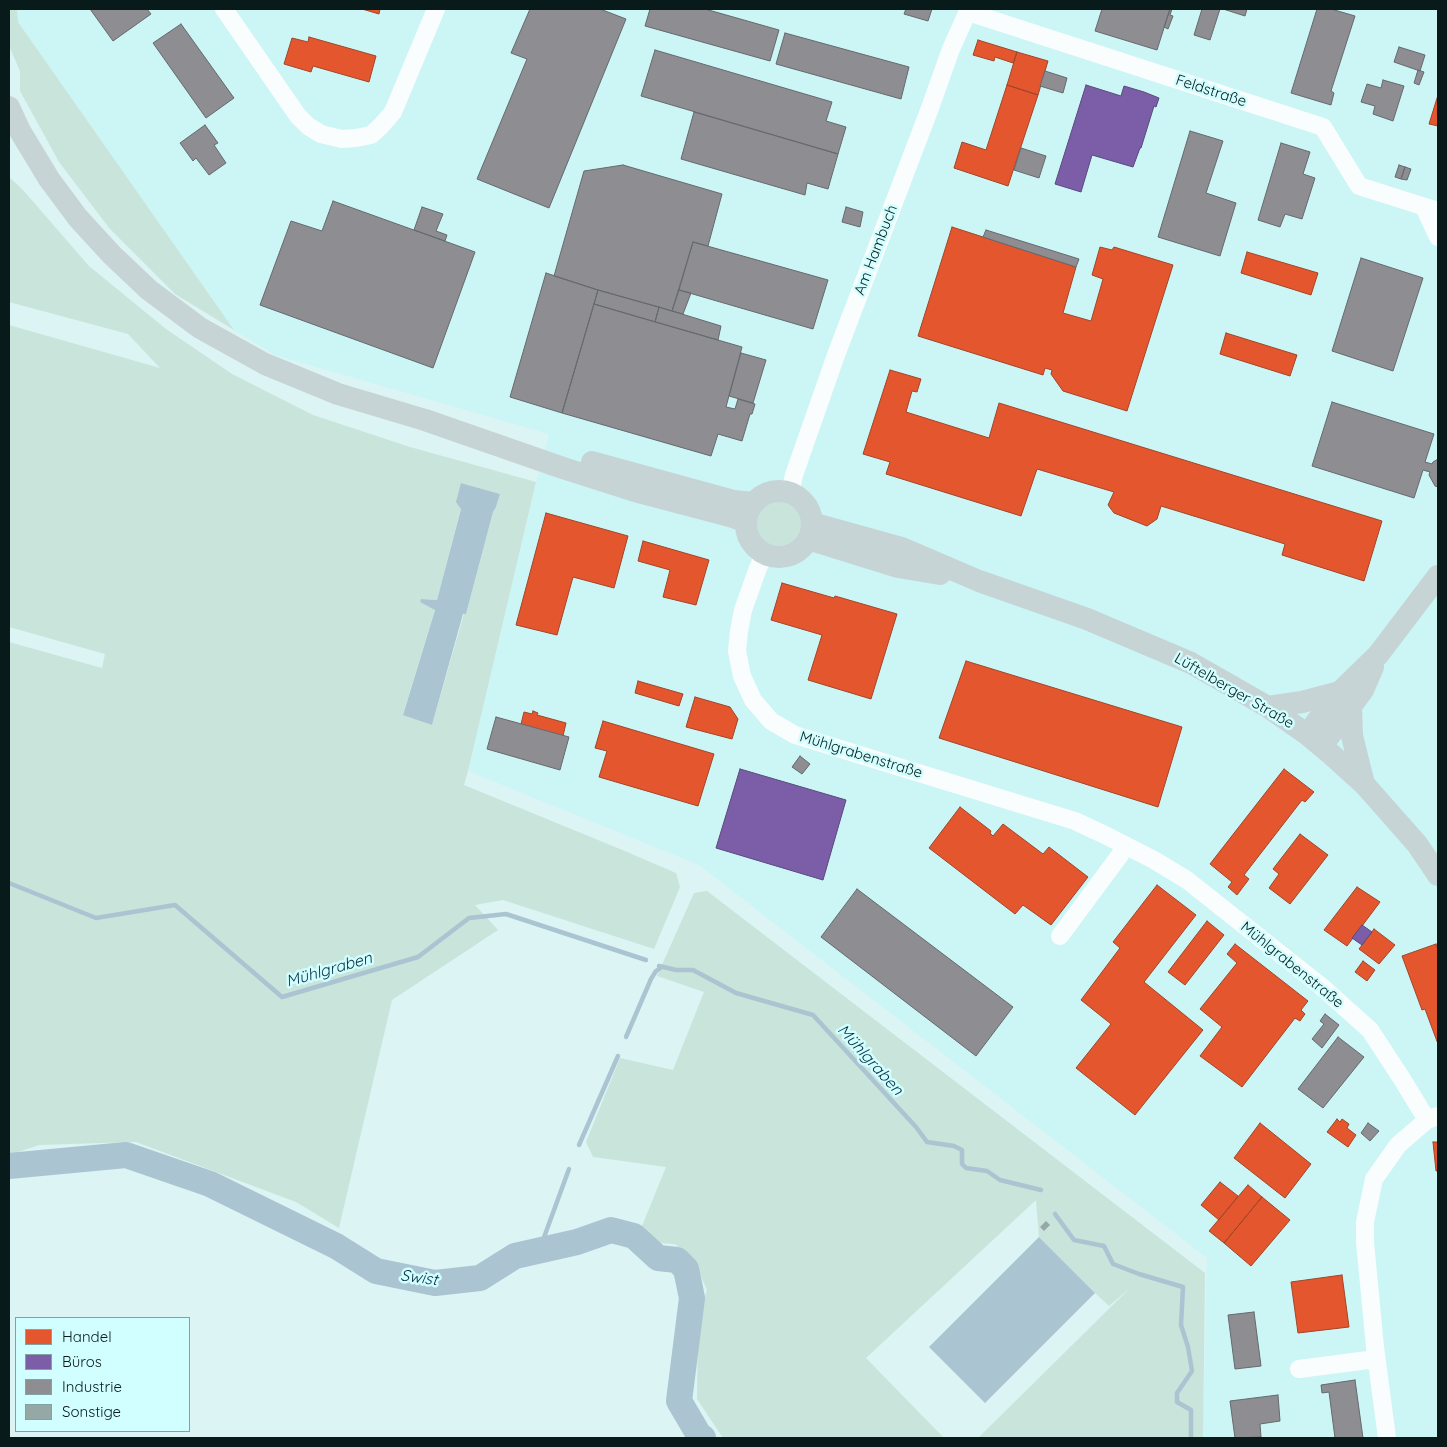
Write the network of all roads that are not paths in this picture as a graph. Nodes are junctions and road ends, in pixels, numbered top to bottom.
1 (224, 9) edge
2 (436, 9) edge
3 (968, 10) edge
4 (9, 107) edge
5 (14, 134) edge
6 (1431, 209) edge
7 (1438, 237) edge
8 (790, 493) junction
9 (749, 512) junction
10 (810, 531) junction
11 (765, 554) junction
12 (1438, 576) edge
13 (1346, 699) junction
14 (1268, 707) junction
15 (1315, 740) junction
16 (1364, 784) junction
17 (1125, 845) junction
18 (1438, 875) edge
19 (1060, 936) dead end
20 (1432, 1118) edge
21 (1376, 1359) junction
22 (1299, 1369) dead end
23 (1387, 1438) edge

1 - 2 street
3 - 6 street, Feldstraße
3 - 8 street, Am Hambuch
4 - 5 main road
5 - 9 main road
6 - 7 street, Feldstraße
8 - 9 main road
8 - 10 main road
9 - 11 main road
10 - 11 main road
10 - 14 main road, Lüftelberger Straße
11 - 17 street, Mühlgrabenstraße
12 - 13 main road
13 - 14 main road
13 - 15 main road
13 - 16 main road
14 - 15 main road, Lüftelberger Straße
15 - 16 main road, Lüftelberger Straße
16 - 18 main road, Lüftelberger Straße
17 - 19 street
17 - 20 street, Mühlgrabenstraße
20 - 21 street
21 - 22 street
21 - 23 street

